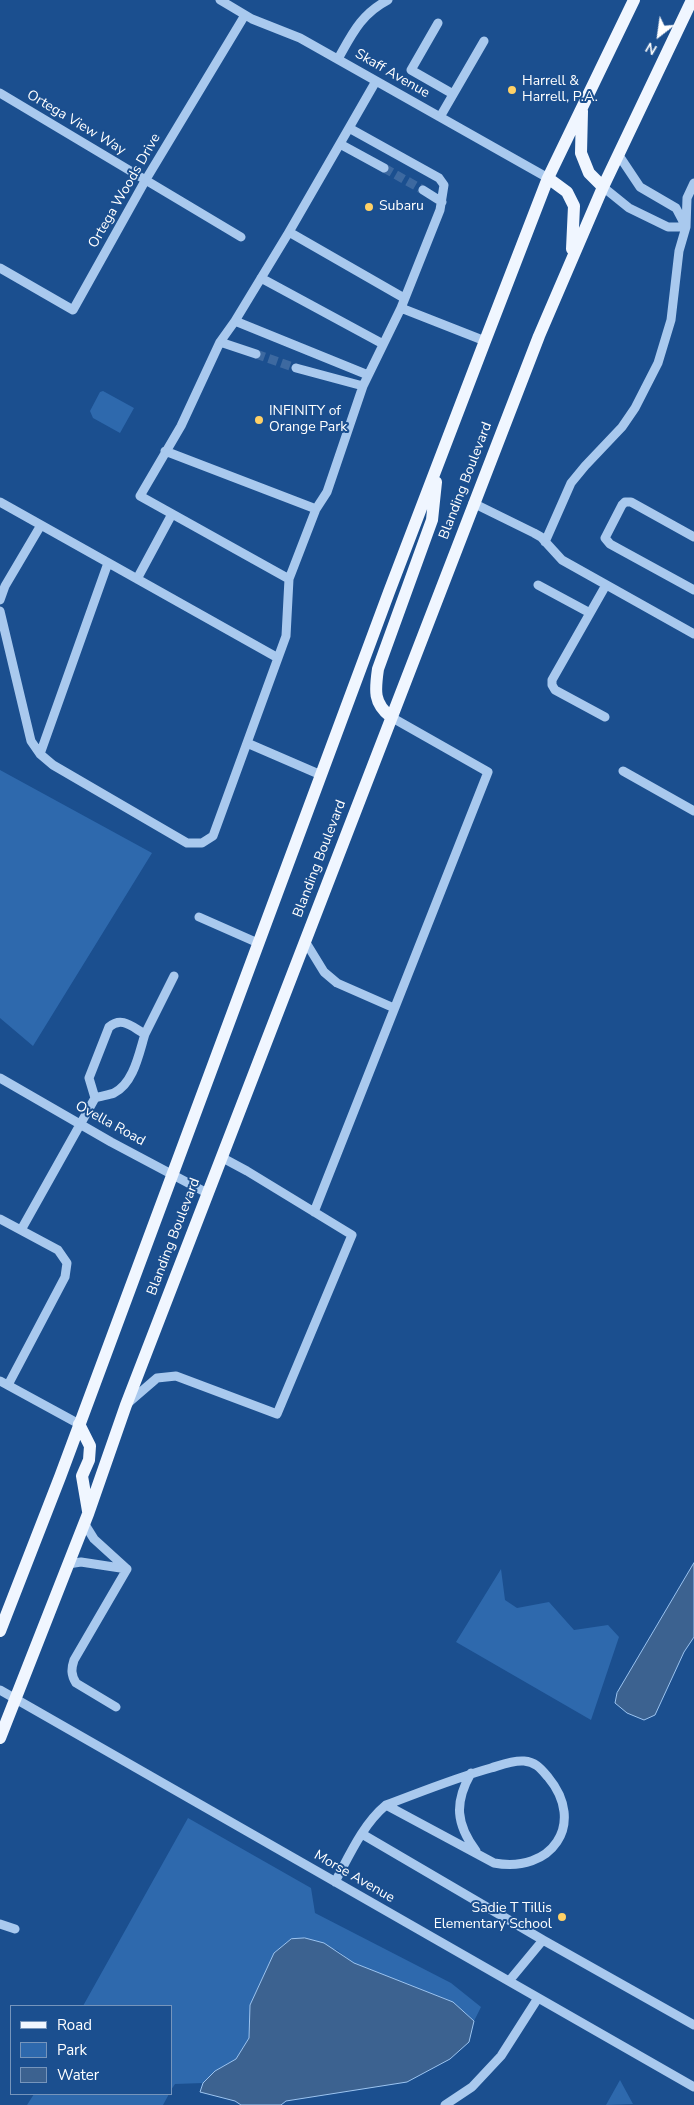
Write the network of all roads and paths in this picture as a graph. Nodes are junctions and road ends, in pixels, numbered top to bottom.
1 (220, 0) edge
2 (388, 0) edge
3 (634, 0) edge
4 (692, 0) edge
5 (245, 15) junction
6 (438, 23) dead end
7 (484, 41) dead end
8 (338, 59) junction
9 (376, 81) junction
10 (0, 93) edge
11 (453, 94) junction
12 (582, 107) junction
13 (440, 117) junction
14 (349, 128) junction
15 (340, 144) junction
16 (618, 154) junction
17 (384, 168) tunnel mouth
18 (548, 178) junction
19 (145, 181) junction
20 (694, 183) edge
21 (603, 187) junction
22 (423, 190) tunnel mouth
23 (442, 202) junction
24 (690, 229) edge
25 (289, 232) junction
26 (241, 237) dead end
27 (572, 257) junction
28 (0, 268) edge
29 (261, 278) junction
30 (404, 298) junction
31 (400, 308) junction
32 (234, 322) junction
33 (484, 341) junction
34 (220, 342) junction
35 (383, 344) junction
36 (256, 354) tunnel mouth
37 (296, 368) tunnel mouth
38 (368, 374) junction
39 (363, 386) junction
40 (165, 451) junction
41 (437, 467) junction
42 (0, 502) edge
43 (473, 503) junction
44 (316, 509) junction
45 (172, 514) junction
46 (41, 525) junction
47 (694, 537) edge
48 (545, 542) junction
49 (108, 563) junction
50 (137, 579) junction
51 (289, 580) junction
52 (538, 585) dead end
53 (606, 585) junction
54 (694, 590) edge
55 (0, 600) edge
56 (0, 611) edge
57 (590, 613) junction
58 (694, 634) edge
59 (278, 658) junction
60 (391, 717) junction
61 (605, 718) dead end
62 (247, 743) junction
63 (40, 754) junction
64 (623, 770) dead end
65 (321, 775) junction
66 (694, 811) edge
67 (200, 917) dead end
68 (305, 940) junction
69 (258, 943) junction
70 (174, 976) dead end
71 (394, 1008) junction
72 (145, 1034) junction
73 (0, 1078) edge
74 (95, 1098) junction
75 (80, 1124) junction
76 (221, 1157) junction
77 (172, 1174) junction
78 (207, 1193) junction
79 (314, 1212) junction
80 (0, 1219) edge
81 (21, 1230) junction
82 (4, 1383) edge
83 (126, 1405) junction
84 (79, 1424) junction
85 (86, 1519) junction
86 (68, 1564) junction
87 (126, 1569) junction
88 (0, 1631) edge
89 (0, 1690) edge
90 (15, 1699) junction
91 (116, 1707) dead end
92 (0, 1738) edge
93 (471, 1773) junction
94 (386, 1804) junction
95 (362, 1834) junction
96 (478, 1854) junction
97 (334, 1882) junction
98 (0, 1924) edge
99 (15, 1929) dead end
100 (543, 1940) junction
101 (509, 1981) junction
102 (538, 1998) junction
103 (694, 2025) edge
104 (694, 2087) edge
105 (445, 2105) edge

1 - 5 street, Skaff Avenue
2 - 8 street
3 - 12 main road, Blanding Boulevard
4 - 16 main road, Blanding Boulevard
5 - 8 street, Skaff Avenue
5 - 19 street, Ortega Woods Drive
6 - 11 street
7 - 11 street
8 - 9 street, Skaff Avenue
9 - 13 street, Skaff Avenue
9 - 14 street
10 - 19 street, Ortega View Way
11 - 13 street
12 - 18 main road, Blanding Boulevard
12 - 21 main road
13 - 18 street, Skaff Avenue
14 - 15 street
14 - 23 street
15 - 17 street
15 - 25 street
16 - 21 main road, Blanding Boulevard
16 - 24 street
18 - 27 main road
18 - 33 main road, Blanding Boulevard
19 - 26 street, Ortega View Way
19 - 28 street, Ortega Woods Drive
20 - 24 street
21 - 24 street
21 - 27 main road, Blanding Boulevard
22 - 23 street
23 - 30 street
24 - 48 street
25 - 29 street
25 - 30 street
27 - 43 main road, Blanding Boulevard
29 - 32 street
29 - 35 street
30 - 31 street
31 - 33 street
31 - 35 street
32 - 34 street
32 - 38 street
33 - 41 main road, Blanding Boulevard
34 - 36 street
34 - 40 street
35 - 38 street
37 - 39 street
38 - 39 street
39 - 44 street
40 - 44 street
40 - 45 street
41 - 60 main road
41 - 65 main road, Blanding Boulevard
42 - 46 street
43 - 48 street
43 - 60 main road, Blanding Boulevard
44 - 51 street
45 - 50 street
45 - 51 street
46 - 49 street
46 - 55 street
47 - 54 street
48 - 53 street
49 - 50 street
49 - 63 street
50 - 59 street
51 - 59 street
52 - 57 street
53 - 57 street
53 - 58 street
56 - 63 street
57 - 61 street
59 - 62 street
60 - 68 main road, Blanding Boulevard
60 - 71 street
62 - 63 street
62 - 65 street
64 - 66 street
65 - 69 main road, Blanding Boulevard
67 - 69 street
68 - 71 street
68 - 76 main road, Blanding Boulevard
69 - 77 main road, Blanding Boulevard
70 - 72 street
71 - 79 street
72 - 74 street
72 - 74 street
73 - 75 street, Ovella Road
74 - 75 street
75 - 77 street, Ovella Road
75 - 81 street
76 - 78 main road, Blanding Boulevard
76 - 79 street
77 - 78 street, Ovella Road
77 - 84 main road, Blanding Boulevard
78 - 83 main road, Blanding Boulevard
79 - 83 street
80 - 81 street
81 - 82 street
82 - 84 street
83 - 85 main road, Blanding Boulevard
84 - 85 main road
84 - 88 main road, Blanding Boulevard
85 - 86 main road, Blanding Boulevard
85 - 87 street
86 - 87 street
86 - 90 main road, Blanding Boulevard
87 - 91 street
89 - 90 street, Morse Avenue
90 - 92 main road, Blanding Boulevard
90 - 97 street, Morse Avenue
93 - 94 street
93 - 96 street
93 - 96 street
94 - 95 street
94 - 96 street
95 - 97 street
95 - 100 street
97 - 101 street, Morse Avenue
98 - 99 street
100 - 101 street
100 - 103 street
101 - 102 street, Morse Avenue
102 - 104 street, Morse Avenue
102 - 105 street

